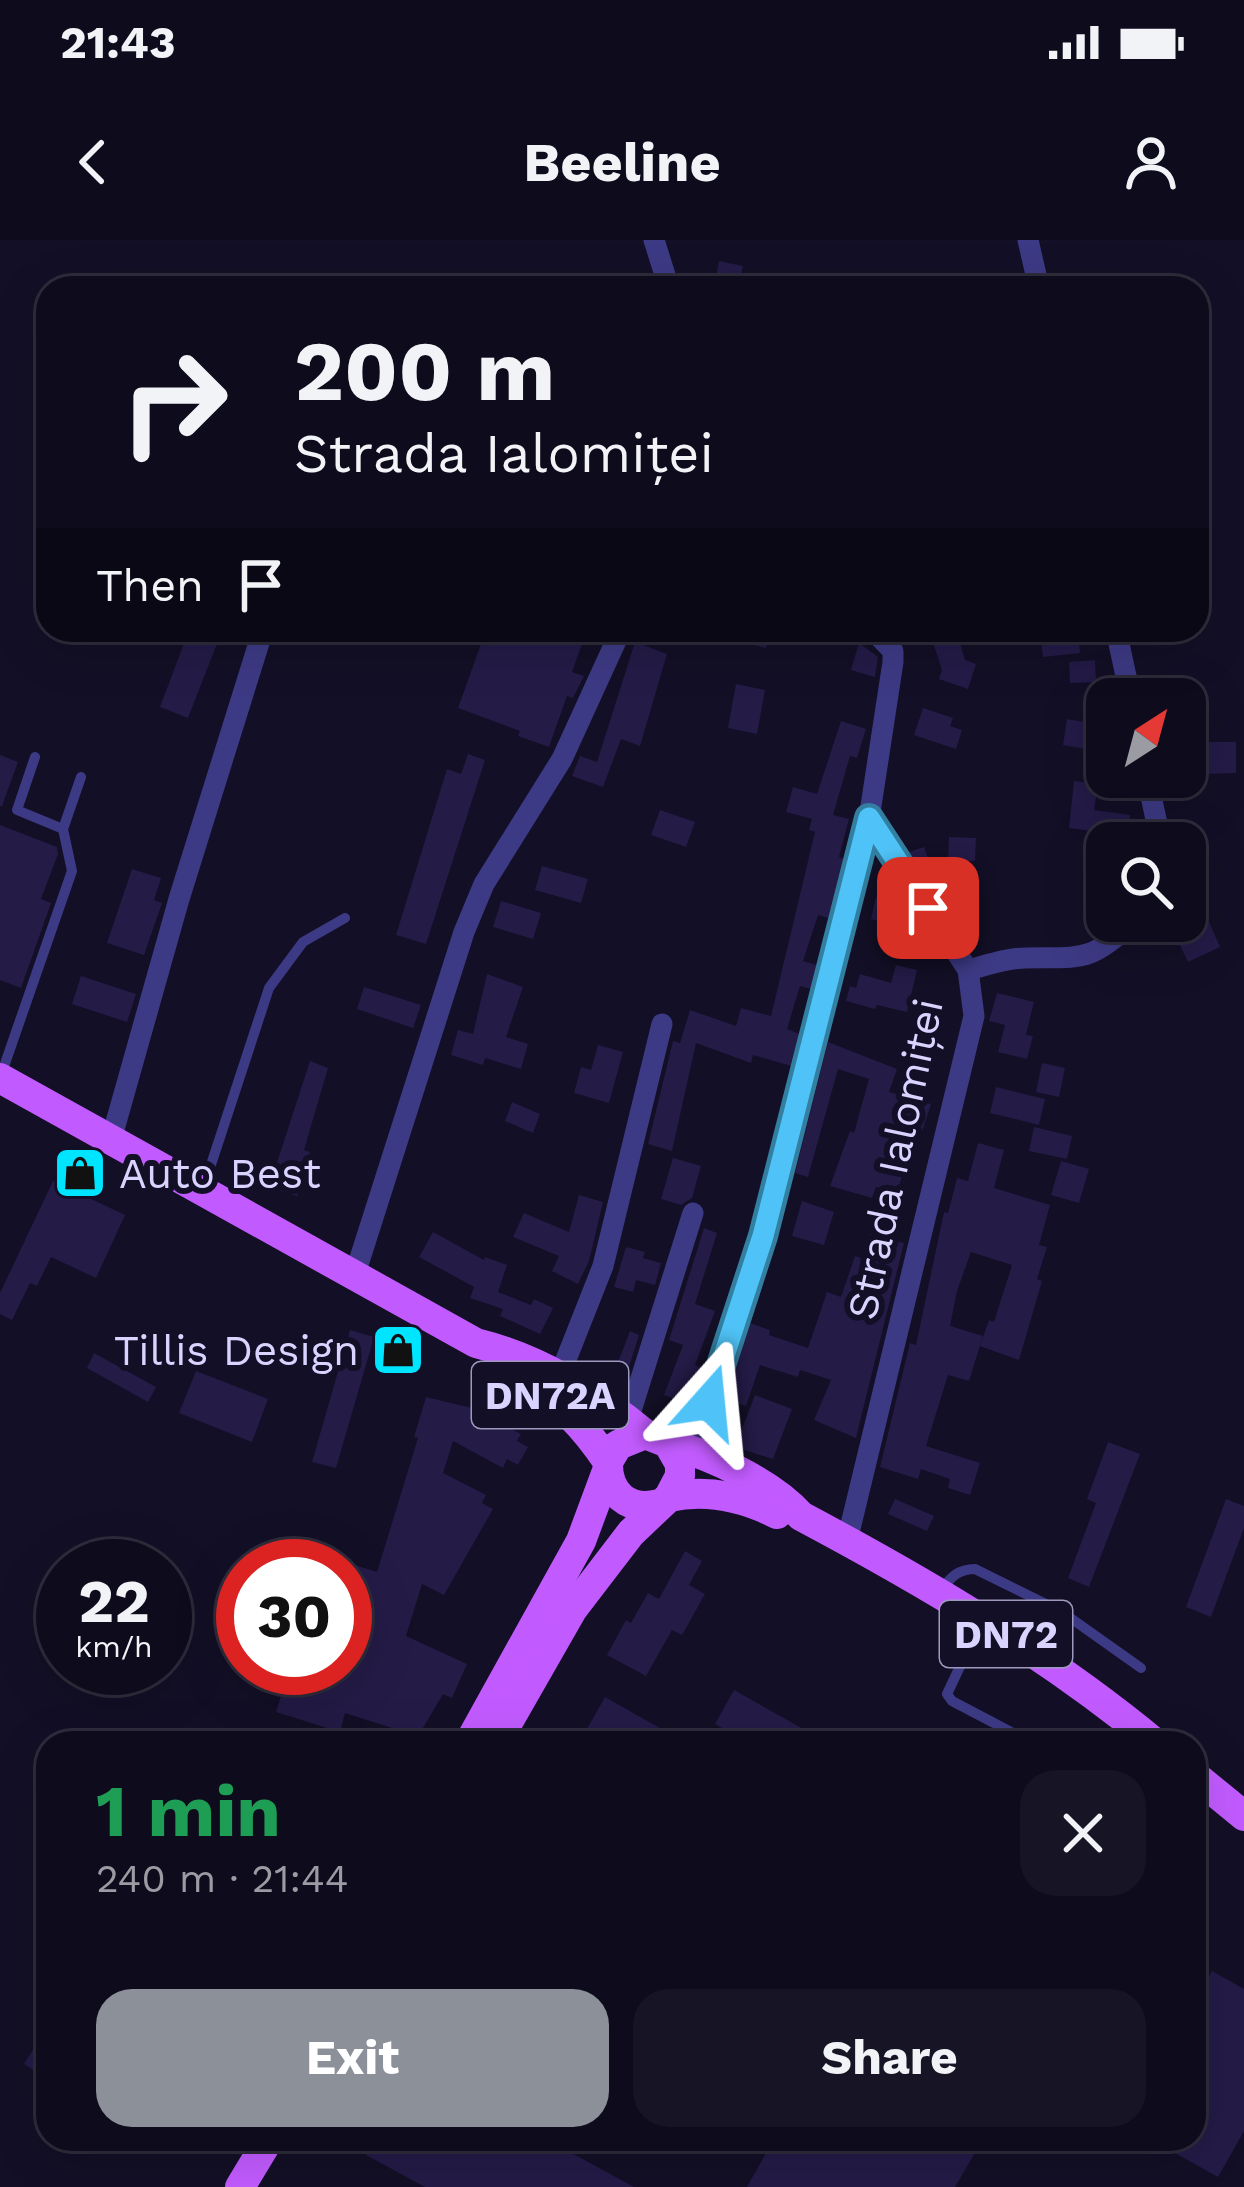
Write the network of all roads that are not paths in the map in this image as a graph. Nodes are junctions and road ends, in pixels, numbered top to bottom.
1 (1028, 240) edge
2 (663, 246) edge
3 (667, 276) edge
4 (1036, 276) edge
5 (259, 642) edge
6 (616, 642) edge
7 (884, 642) edge
8 (1119, 642) edge
9 (1126, 678) edge
10 (34, 757) dead end
11 (81, 777) dead end
12 (869, 818) junction
13 (63, 829) junction
14 (345, 917) dead end
15 (1107, 942) edge
16 (968, 970) junction
17 (0, 1021) edge
18 (662, 1024) dead end
19 (17, 1028) junction
20 (0, 1078) edge
21 (111, 1139) junction
22 (203, 1190) junction
23 (693, 1213) dead end
24 (355, 1274) junction
25 (555, 1387) junction
26 (658, 1437) junction
27 (608, 1467) junction
28 (664, 1500) junction
29 (801, 1516) junction
30 (847, 1541) junction
31 (939, 1593) junction
32 (982, 1619) junction
33 (1141, 1668) dead end
34 (476, 1731) edge
35 (503, 1731) edge
36 (1008, 1731) edge
37 (1139, 1731) edge
38 (1206, 1785) edge
39 (1244, 1816) edge
40 (240, 2151) edge
41 (261, 2151) edge
42 (220, 2187) edge
43 (241, 2187) edge

1 - 4 street
2 - 3 street
5 - 21 street
6 - 24 street
7 - 12 street
8 - 9 street
10 - 13 lane
11 - 13 lane
12 - 16 street, Strada Ialomiței
12 - 26 street
13 - 19 lane
14 - 22 lane
15 - 16 street
16 - 30 street, Strada Ialomiței
17 - 19 lane
18 - 25 street
19 - 20 lane
20 - 21 main road, DN72A
21 - 22 main road, DN72A
22 - 24 main road, DN72A
23 - 26 street
24 - 25 main road, DN72A
25 - 26 main road, DN72A
25 - 27 main road, DN72A
26 - 27 main road
26 - 28 main road
26 - 29 main road, DN72
27 - 28 main road, DN72
27 - 34 main road
28 - 29 main road, DN72
28 - 35 main road
29 - 30 main road, DN72
30 - 31 main road, DN72
31 - 32 main road, DN72
31 - 33 lane
32 - 36 lane
32 - 37 main road, DN72
38 - 39 main road
40 - 42 main road
41 - 43 main road

